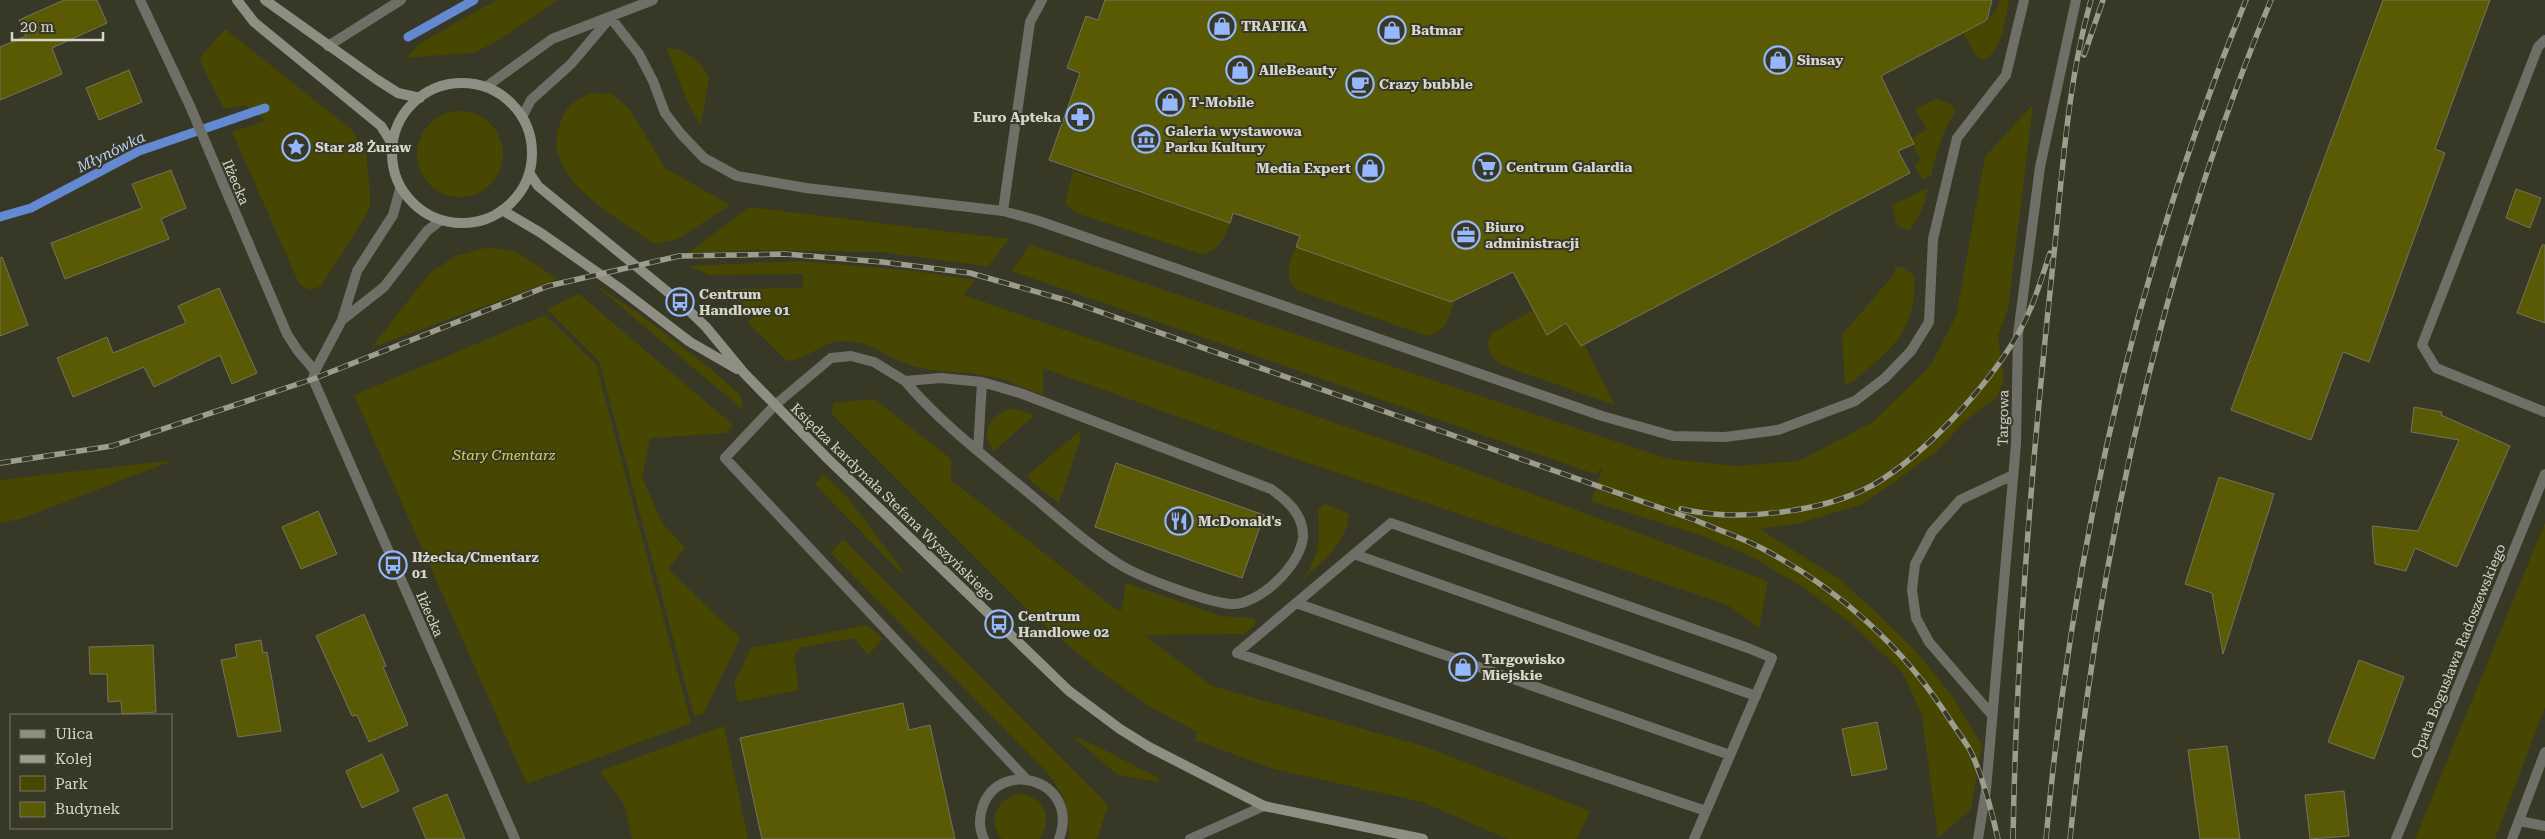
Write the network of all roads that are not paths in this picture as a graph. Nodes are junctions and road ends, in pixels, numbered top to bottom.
1 (140, 0) edge
2 (236, 0) edge
3 (265, 0) edge
4 (401, 0) edge
5 (653, 0) edge
6 (1042, 0) edge
7 (2024, 0) edge
8 (2076, 0) edge
9 (610, 17) junction
10 (2545, 40) edge
11 (328, 46) junction
12 (487, 86) junction
13 (420, 98) junction
14 (522, 117) junction
15 (391, 142) junction
16 (530, 174) junction
17 (400, 189) junction
18 (502, 210) junction
19 (1003, 211) junction
20 (441, 220) junction
21 (342, 320) junction
22 (315, 370) junction
23 (744, 373) junction
24 (905, 381) junction
25 (982, 382) junction
26 (775, 405) junction
27 (2545, 412) edge
28 (978, 450) junction
29 (2545, 474) edge
30 (2014, 475) junction
31 (1354, 554) junction
32 (1296, 603) junction
33 (1756, 696) junction
34 (1992, 715) junction
35 (2545, 752) edge
36 (1730, 755) junction
37 (1026, 779) junction
38 (1264, 806) junction
39 (1706, 811) junction
40 (2519, 821) junction
41 (2545, 826) edge
42 (516, 839) edge
43 (984, 839) edge
44 (1059, 839) edge
45 (1190, 839) edge
46 (1423, 839) edge
47 (1694, 839) edge
48 (1978, 839) edge
49 (2396, 839) edge
50 (2512, 839) edge

1 - 22 street, Iłżecka
2 - 15 main road
3 - 11 main road
4 - 11 street
5 - 9 street
6 - 19 street
7 - 19 street
8 - 30 street, Targowa
9 - 12 street
9 - 14 street
9 - 19 street
10 - 27 street
11 - 13 main road
12 - 13 main road
12 - 14 main road
13 - 15 main road
14 - 16 main road
15 - 17 main road
16 - 18 main road
16 - 23 main road, Księdza kardynała Stefana Wyszyńskiego
17 - 20 main road
17 - 21 street
18 - 20 main road
18 - 23 main road, Księdza kardynała Stefana Wyszyńskiego
20 - 21 street
21 - 22 street
22 - 42 street, Iłżecka
23 - 26 main road, Księdza kardynała Stefana Wyszyńskiego
24 - 25 street
24 - 26 street
24 - 28 street
25 - 28 street
25 - 28 street
26 - 37 street
26 - 38 main road, Księdza kardynała Stefana Wyszyńskiego
29 - 49 street, Opata Bogusława Radoszewskiego
30 - 34 street, Targowa
30 - 34 street
31 - 32 street
31 - 33 street
31 - 33 street
32 - 36 street
32 - 39 street
33 - 36 street
34 - 48 street, Targowa
35 - 40 street
36 - 39 street
37 - 43 street
37 - 44 street
38 - 45 street
38 - 46 main road, Księdza kardynała Stefana Wyszyńskiego
39 - 47 street
40 - 41 street
40 - 50 street

